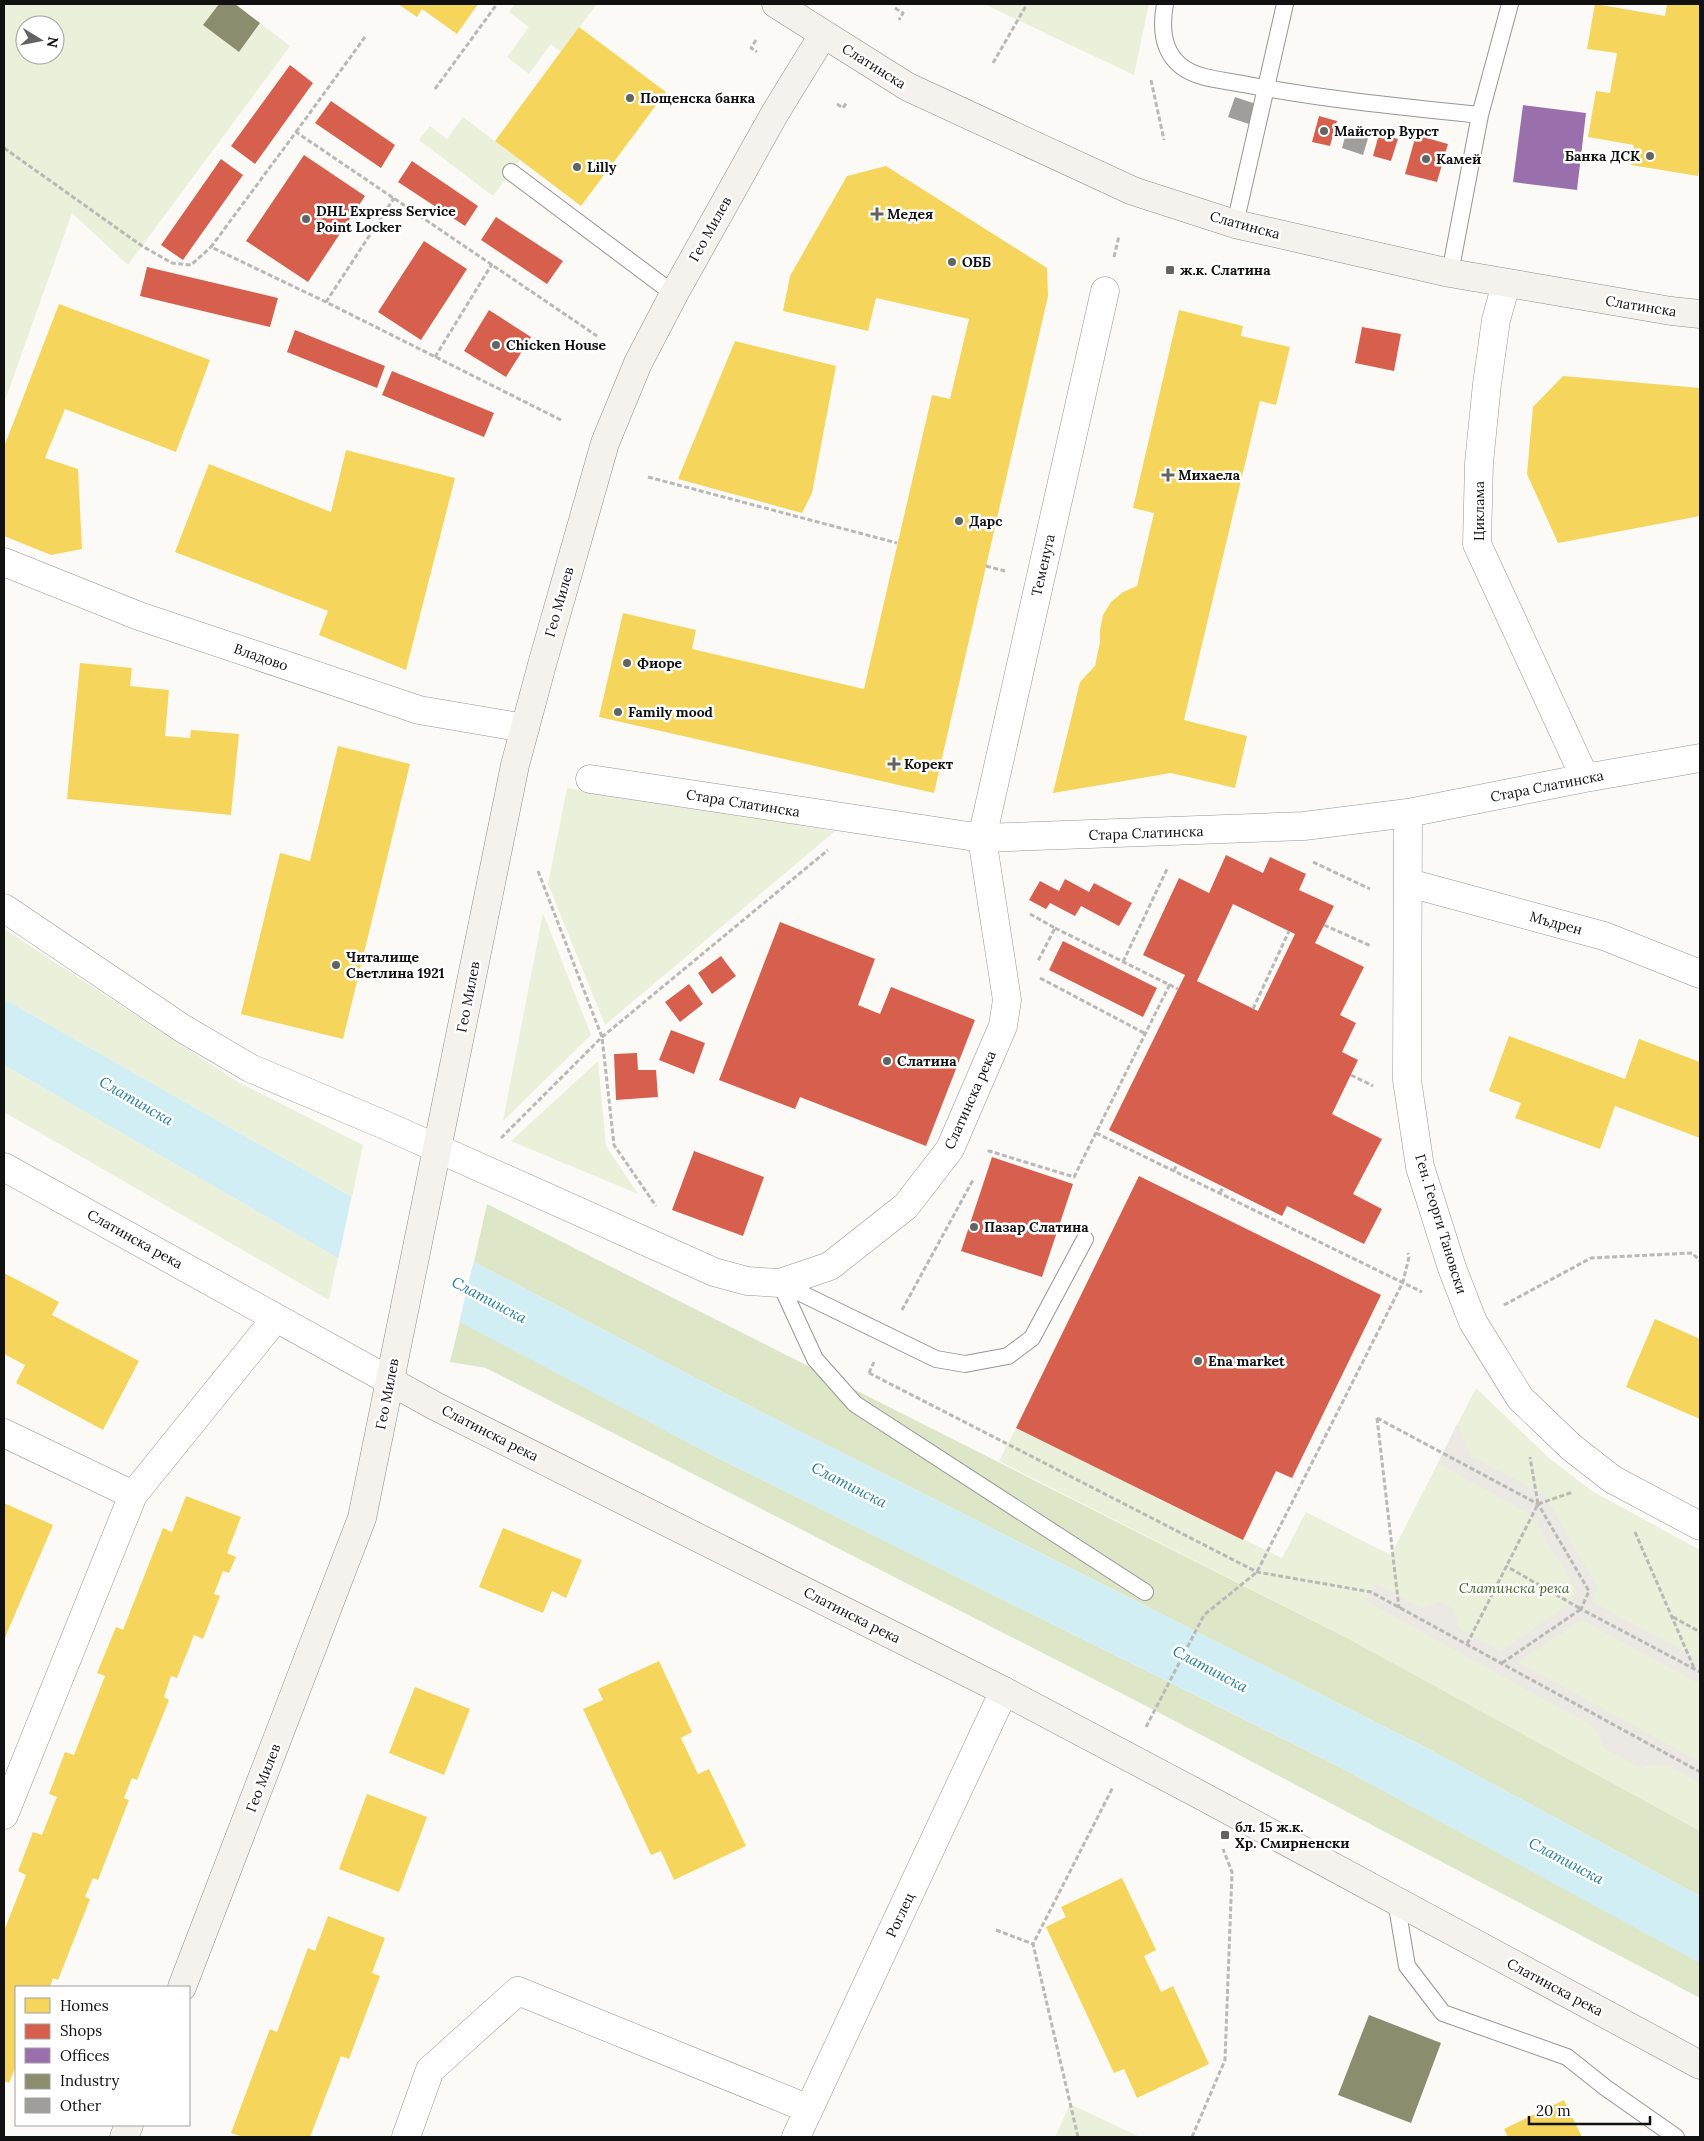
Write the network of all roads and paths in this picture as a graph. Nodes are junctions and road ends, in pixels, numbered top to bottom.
1 (497, 4) edge
2 (776, 4) edge
3 (1027, 4) edge
4 (1165, 4) edge
5 (1285, 4) edge
6 (1510, 4) edge
7 (895, 8) dead end
8 (899, 20) dead end
9 (824, 35) junction
10 (365, 37) dead end
11 (756, 40) dead end
12 (757, 52) dead end
13 (993, 63) dead end
14 (1266, 88) junction
15 (435, 89) dead end
16 (847, 102) dead end
17 (836, 104) dead end
18 (1480, 115) junction
19 (296, 132) junction
20 (4, 148) edge
21 (511, 172) dead end
22 (394, 198) junction
23 (1235, 224) junction
24 (211, 247) junction
25 (492, 264) junction
26 (1450, 273) junction
27 (1506, 284) junction
28 (1105, 291) dead end
29 (674, 294) junction
30 (326, 302) junction
31 (1700, 314) edge
32 (597, 336) dead end
33 (435, 357) junction
34 (561, 420) dead end
35 (648, 477) dead end
36 (897, 543) dead end
37 (4, 562) edge
38 (525, 728) junction
39 (1700, 758) edge
40 (1585, 778) junction
41 (590, 779) dead end
42 (1408, 813) junction
43 (864, 821) junction
44 (982, 838) junction
45 (1306, 858) dead end
46 (1170, 864) dead end
47 (538, 871) dead end
48 (1374, 881) dead end
49 (1409, 883) junction
50 (1370, 889) junction
51 (1371, 899) dead end
52 (4, 908) edge
53 (1025, 912) dead end
54 (1324, 925) dead end
55 (1055, 928) junction
56 (1290, 931) dead end
57 (1374, 938) dead end
58 (1123, 962) junction
59 (1036, 966) dead end
60 (1032, 974) dead end
61 (1700, 974) edge
62 (1170, 984) junction
63 (1178, 989) dead end
64 (1253, 1009) dead end
65 (1146, 1034) junction
66 (602, 1037) junction
67 (1351, 1075) dead end
68 (1375, 1087) dead end
69 (1096, 1133) junction
70 (438, 1149) junction
71 (985, 1159) dead end
72 (1177, 1164) dead end
73 (474, 1165) junction
74 (4, 1167) edge
75 (1174, 1171) junction
76 (976, 1176) dead end
77 (1223, 1187) dead end
78 (1220, 1193) junction
79 (658, 1209) dead end
80 (1085, 1239) dead end
81 (1407, 1248) dead end
82 (1700, 1261) edge
83 (1403, 1282) junction
84 (780, 1283) junction
85 (1428, 1295) dead end
86 (276, 1318) junction
87 (1473, 1322) junction
88 (888, 1337) junction
89 (862, 1369) dead end
90 (869, 1373) junction
91 (390, 1381) junction
92 (4, 1434) edge
93 (1612, 1479) junction
94 (133, 1495) junction
95 (1538, 1504) junction
96 (1700, 1526) edge
97 (1506, 1566) junction
98 (1257, 1572) junction
99 (1145, 1592) dead end
100 (1400, 1608) junction
101 (1581, 1609) junction
102 (1672, 1616) junction
103 (1700, 1632) edge
104 (1467, 1644) junction
105 (1502, 1663) junction
106 (1695, 1669) junction
107 (1700, 1672) edge
108 (1004, 1691) junction
109 (1144, 1732) dead end
110 (1128, 1757) junction
111 (1700, 1772) edge
112 (4, 1816) edge
113 (1222, 1847) dead end
114 (1396, 1901) junction
115 (996, 1930) dead end
116 (1033, 1944) junction
117 (182, 1986) edge
118 (1700, 2065) edge
119 (809, 2109) junction
120 (406, 2137) edge
121 (796, 2137) edge
122 (1078, 2137) edge
123 (1192, 2137) edge
124 (1676, 2137) edge

1 - 15 path
2 - 9 street, Слатинска
3 - 13 path
4 - 14 lane
5 - 14 lane
6 - 18 lane
7 - 8 path
9 - 23 street, Слатинска
9 - 29 street, Гео Милев
10 - 19 path
11 - 12 path
14 - 18 lane
14 - 23 lane
16 - 17 path
18 - 26 lane
19 - 22 path
19 - 24 path
20 - 24 path
21 - 29 lane
22 - 25 path
22 - 30 path
23 - 26 street, Слатинска
24 - 30 path
25 - 32 path
25 - 33 path
26 - 27 street, Слатинска
27 - 31 street, Слатинска
27 - 40 street, Циклама
28 - 44 street, Теменуга
29 - 38 street, Гео Милев
30 - 33 path
33 - 34 path
35 - 36 path
37 - 38 street, Владово
38 - 70 street, Гео Милев
39 - 40 street, Стара Слатинска
40 - 42 street, Стара Слатинска
41 - 43 street, Стара Слатинска
42 - 44 street, Стара Слатинска
42 - 49 street, Ген. Георги Тановски
43 - 44 street, Стара Слатинска
43 - 66 path
44 - 84 street, Слатинска река
45 - 50 path
46 - 58 path
47 - 66 path
48 - 50 path
49 - 61 street, Мъдрен
49 - 87 street, Ген. Георги Тановски
50 - 51 path
52 - 70 street, Слатинска река
53 - 55 path
54 - 57 path
55 - 58 path
55 - 59 path
56 - 64 path
58 - 62 path
60 - 65 path
62 - 63 path
62 - 65 path
65 - 69 path
66 - 73 path
66 - 79 path
67 - 68 path
69 - 71 path
69 - 75 path
70 - 73 street, Слатинска река
70 - 91 street, Гео Милев
72 - 75 path
73 - 84 street, Слатинска река
74 - 86 street, Слатинска река
75 - 78 path
76 - 88 path
77 - 78 path
78 - 83 path
80 - 88 lane
81 - 83 path
82 - 87 path
83 - 85 path
83 - 98 path
84 - 88 lane
84 - 99 lane
86 - 91 street, Слатинска река
86 - 94 street
87 - 93 street, Ген. Георги Тановски
88 - 90 path
89 - 90 path
90 - 98 path
91 - 108 street, Слатинска река
91 - 117 street, Гео Милев
92 - 94 street
93 - 96 street, Ген. Георги Тановски
93 - 102 path
94 - 112 street
95 - 97 path
95 - 100 path
95 - 101 path
97 - 101 path
97 - 104 path
98 - 100 path
98 - 109 path
100 - 104 path
101 - 105 path
101 - 106 path
102 - 103 path
102 - 106 path
104 - 105 path
105 - 111 path
106 - 107 path
108 - 110 street, Слатинска река
108 - 119 street, Роглец
110 - 114 street, Слатинска река
110 - 116 path
113 - 123 path
114 - 118 street, Слатинска река
114 - 124 lane
115 - 116 path
116 - 122 path
119 - 120 street
119 - 121 street, Роглец

